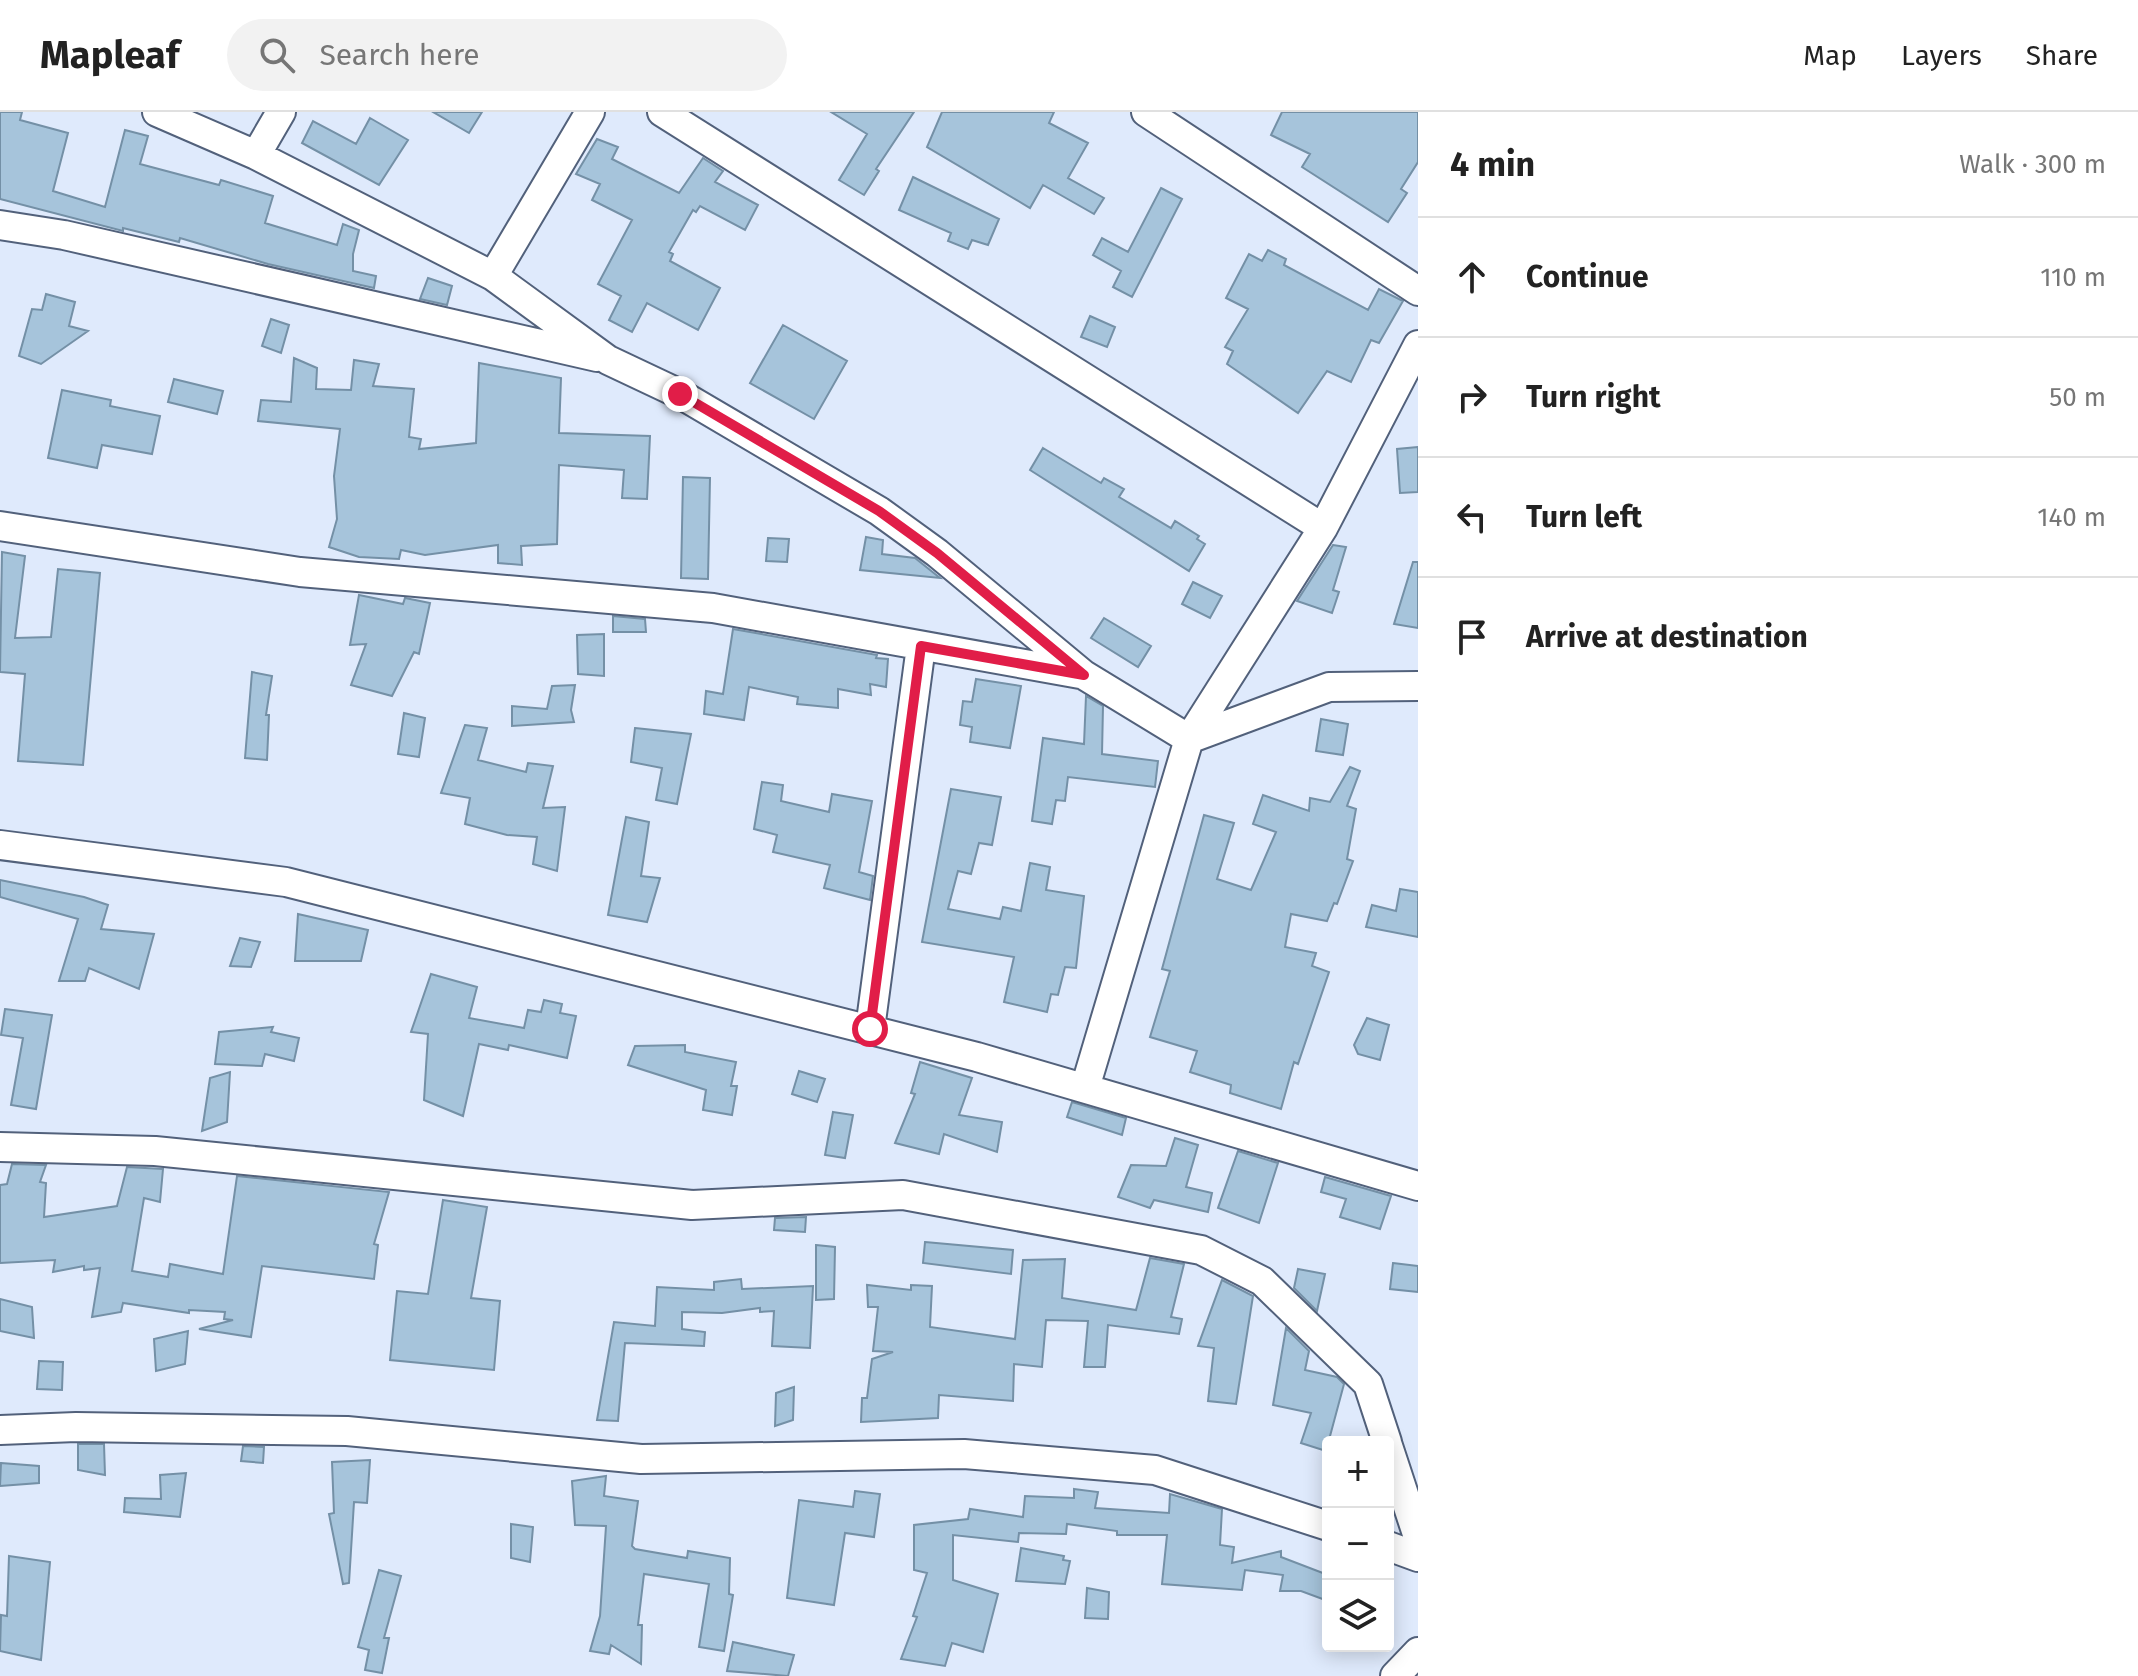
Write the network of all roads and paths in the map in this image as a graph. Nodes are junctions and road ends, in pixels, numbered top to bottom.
1 (157, 112) edge
2 (281, 112) edge
3 (590, 112) edge
4 (662, 112) edge
5 (1146, 112) edge
6 (256, 155) junction
7 (0, 225) edge
8 (493, 276) junction
9 (1418, 291) edge
10 (1418, 345) edge
11 (608, 360) junction
12 (0, 526) edge
13 (1323, 528) junction
14 (921, 646) junction
15 (1084, 675) junction
16 (1418, 686) edge
17 (1189, 739) junction
18 (0, 845) edge
19 (870, 1029) junction
20 (1085, 1088) junction
21 (0, 1147) edge
22 (1418, 1186) edge
23 (0, 1430) edge
24 (1384, 1436) edge
25 (1394, 1465) edge
26 (1322, 1524) edge
27 (1418, 1537) edge
28 (1394, 1548) edge
29 (1418, 1557) edge
30 (1418, 1652) edge
31 (1395, 1676) edge

1 - 6 street
2 - 6 street
3 - 8 street
4 - 13 street
5 - 9 street
6 - 8 street
7 - 11 street
8 - 11 street
10 - 13 street
11 - 15 street
12 - 14 street
13 - 17 street
14 - 15 street
14 - 19 street
15 - 17 street
16 - 17 street
17 - 20 street
18 - 19 street
19 - 20 street
20 - 22 street
21 - 24 street
23 - 26 street
25 - 27 street
28 - 29 street
30 - 31 street

